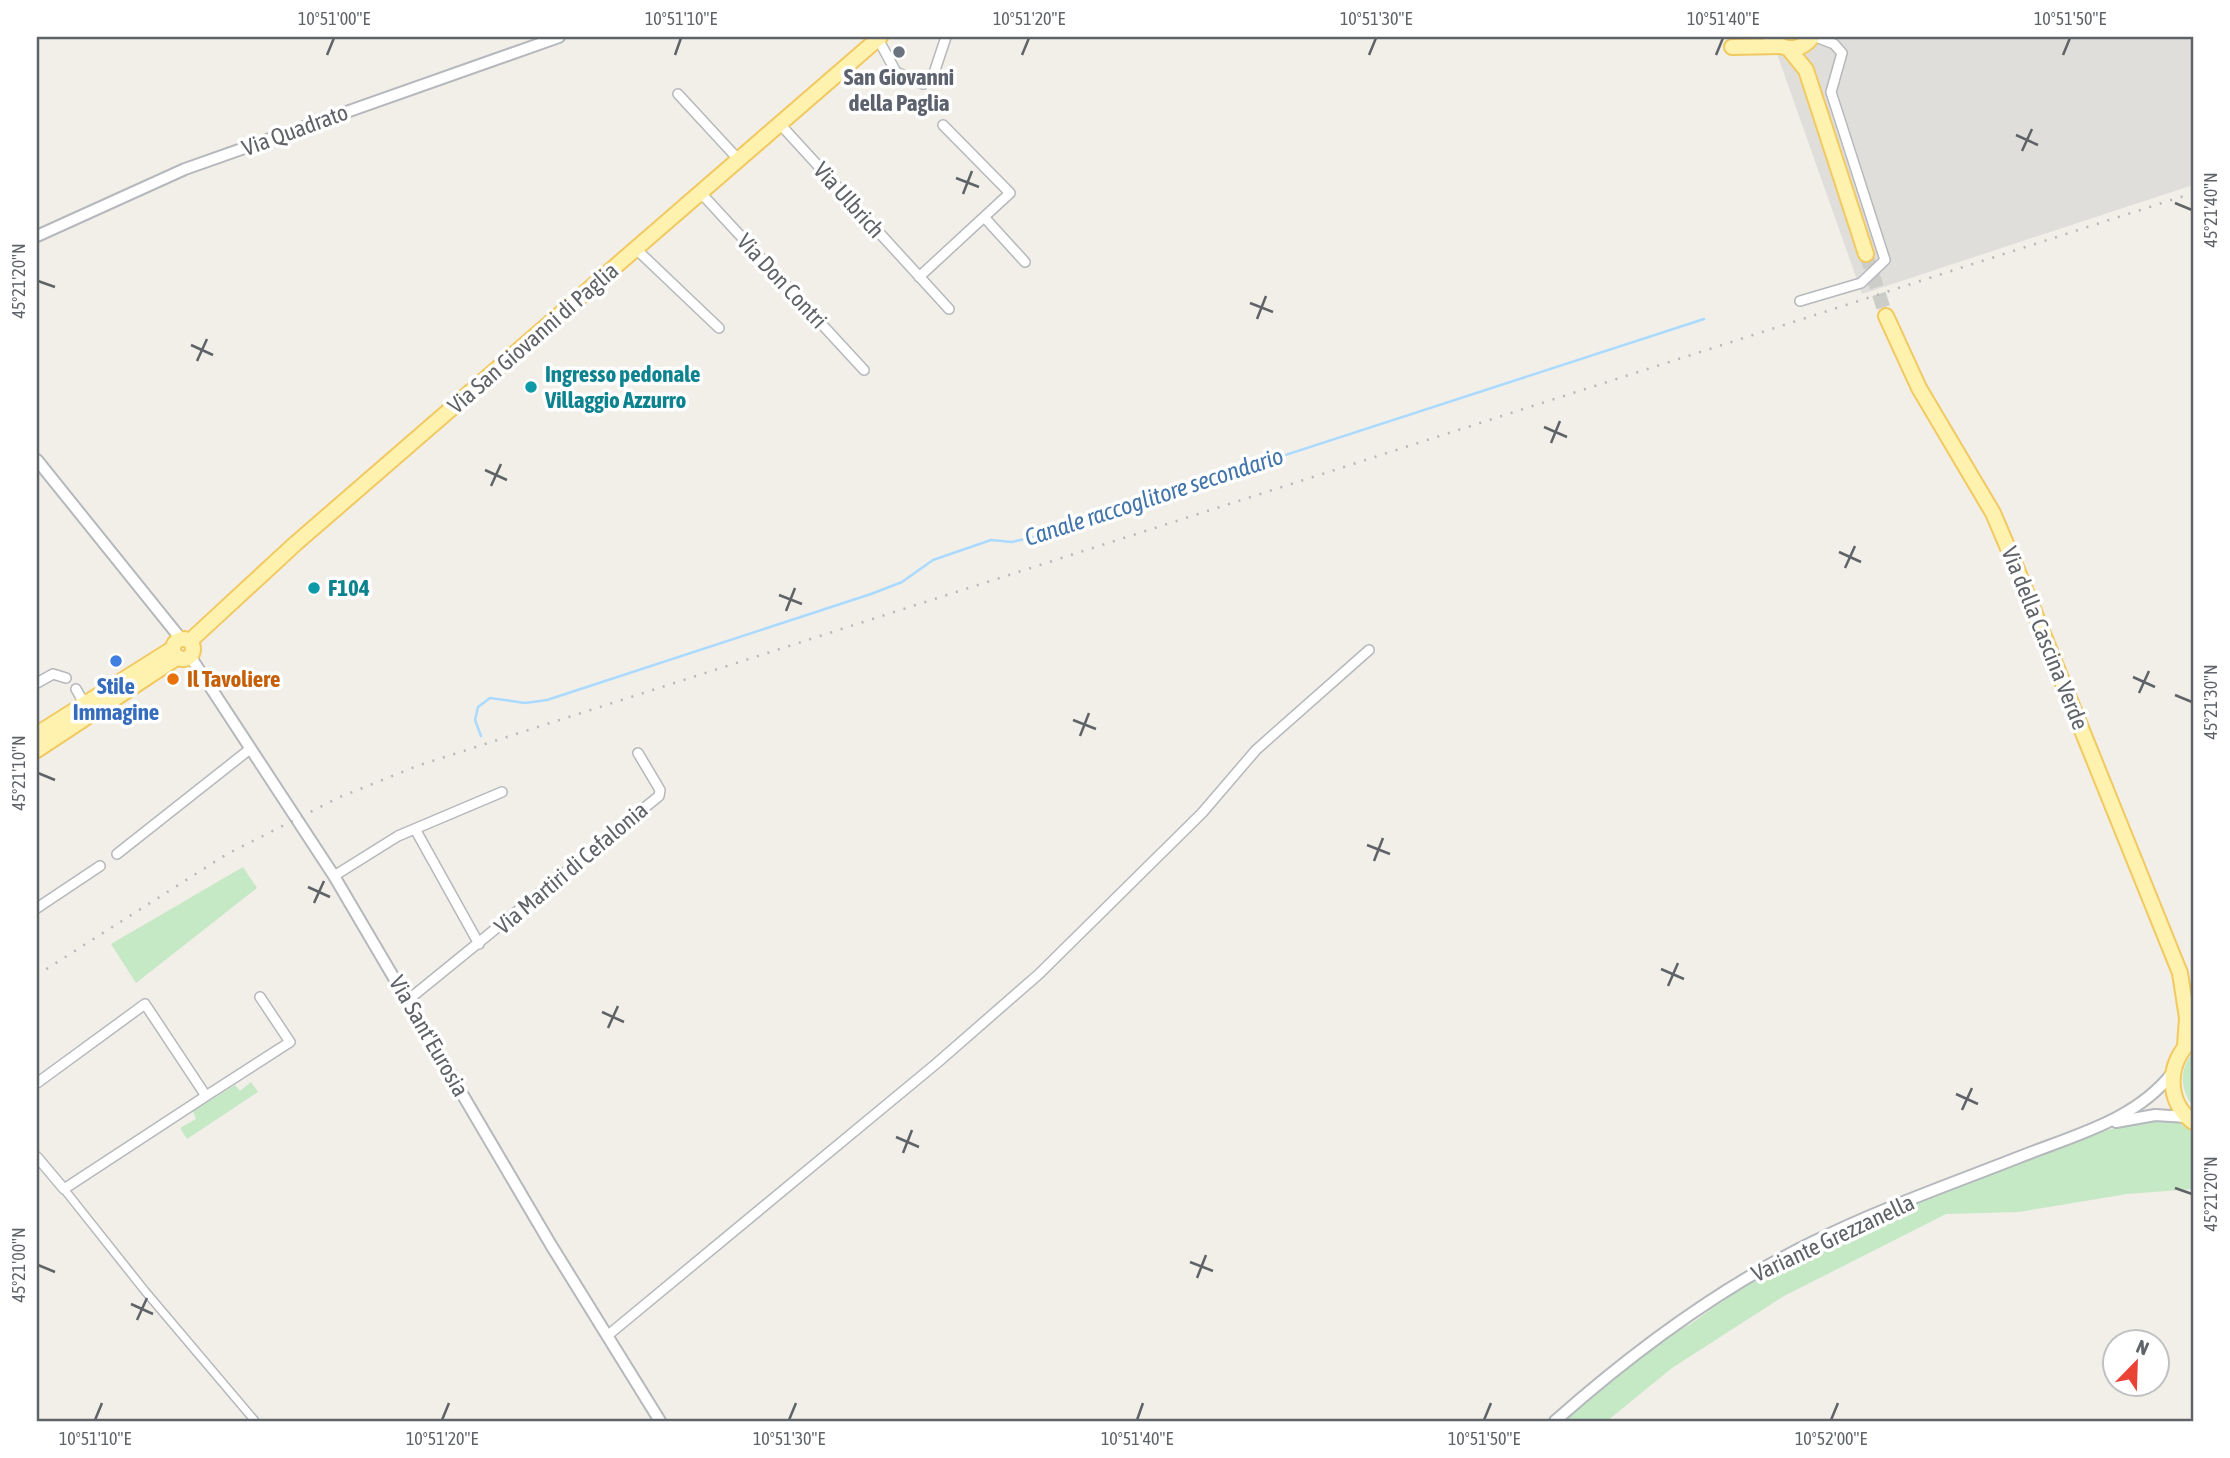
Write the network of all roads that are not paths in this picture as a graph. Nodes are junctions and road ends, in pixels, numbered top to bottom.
1 (559, 37) edge
2 (879, 37) edge
3 (946, 37) edge
4 (1746, 37) edge
5 (1812, 39) edge
6 (1780, 44) edge
7 (1805, 70) junction
8 (678, 94) dead end
9 (779, 123) junction
10 (943, 125) dead end
11 (738, 159) junction
12 (700, 192) junction
13 (984, 217) junction
14 (37, 236) edge
15 (635, 248) junction
16 (1866, 254) tunnel mouth
17 (1025, 262) dead end
18 (919, 277) junction
19 (1800, 300) dead end
20 (949, 309) dead end
21 (1886, 316) tunnel mouth
22 (719, 328) dead end
23 (864, 370) dead end
24 (37, 462) edge
25 (182, 648) junction
26 (1369, 650) dead end
27 (66, 678) dead end
28 (37, 683) edge
29 (76, 689) dead end
30 (84, 703) junction
31 (37, 734) edge
32 (250, 749) junction
33 (37, 750) edge
34 (638, 753) dead end
35 (502, 792) dead end
36 (415, 829) junction
37 (117, 854) dead end
38 (100, 866) dead end
39 (334, 876) junction
40 (37, 908) edge
41 (479, 944) junction
42 (2180, 973) junction
43 (2193, 992) edge
44 (260, 997) dead end
45 (408, 1000) junction
46 (2189, 1042) edge
47 (2173, 1072) junction
48 (37, 1083) edge
49 (206, 1096) junction
50 (2190, 1119) edge
51 (2103, 1124) junction
52 (37, 1157) edge
53 (64, 1189) junction
54 (607, 1336) junction
55 (255, 1421) edge
56 (660, 1421) edge
57 (1555, 1421) edge

1 - 14 street, Via Quadrato
2 - 3 street, Via San Giovanni di Paglia
2 - 9 main road, Via San Giovanni di Paglia
4 - 6 main road
5 - 6 main road
5 - 7 main road
5 - 19 street
6 - 7 main road
7 - 16 main road
8 - 11 street
9 - 11 main road, Via San Giovanni di Paglia
9 - 18 street, Via Ulbrich
10 - 13 street
11 - 12 main road, Via San Giovanni di Paglia
12 - 15 main road, Via San Giovanni di Paglia
12 - 23 street, Via Don Contri
13 - 17 street
13 - 18 street
15 - 22 street
15 - 25 main road, Via San Giovanni di Paglia
18 - 20 street, Via Ulbrich
21 - 42 main road, Via della Cascina Verde
24 - 25 street, Via Sant'Eurosia
25 - 30 main road
25 - 32 street, Via Sant'Eurosia
25 - 33 main road
26 - 54 street
27 - 28 street
29 - 30 street
30 - 31 main road
32 - 37 street
32 - 39 street, Via Sant'Eurosia
34 - 41 street, Via Martiri di Cefalonia
35 - 36 street
36 - 39 street
36 - 41 street, Via Martiri di Cefalonia
38 - 40 street
39 - 45 street, Via Sant'Eurosia
41 - 45 street, Via Martiri di Cefalonia
42 - 43 main road
42 - 46 main road
44 - 49 street
45 - 54 street, Via Sant'Eurosia
46 - 47 main road, Variante Grezzanella
47 - 50 main road, Variante Grezzanella
47 - 51 street, Variante Grezzanella
48 - 49 street
49 - 53 street
50 - 51 street, Variante Grezzanella
51 - 57 street, Variante Grezzanella
52 - 53 street
53 - 55 street
54 - 56 street, Via Sant'Eurosia

